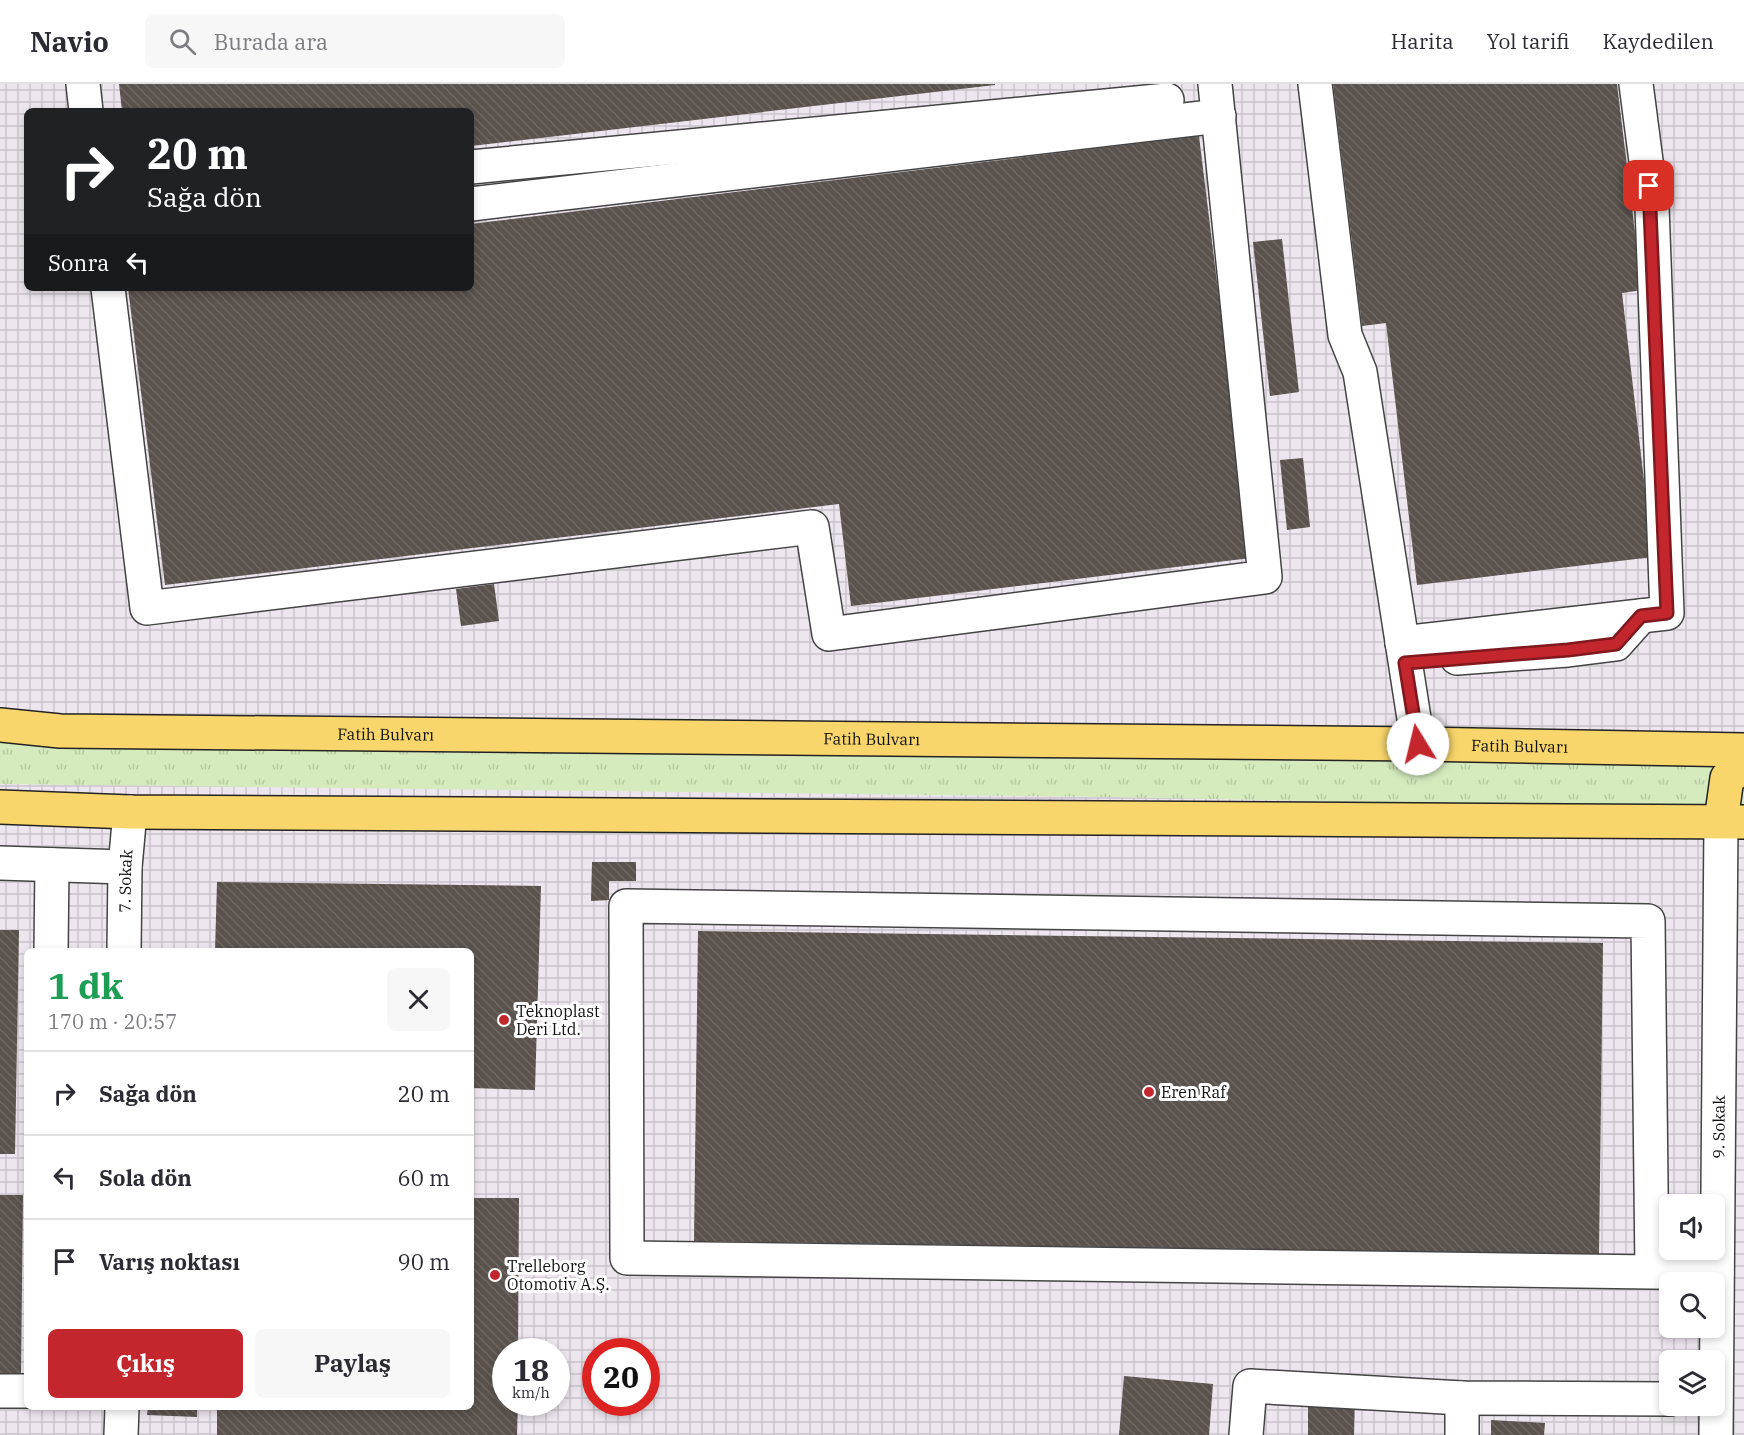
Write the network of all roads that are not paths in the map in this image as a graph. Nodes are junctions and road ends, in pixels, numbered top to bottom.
1 (83, 84) edge
2 (1316, 84) edge
3 (1636, 84) edge
4 (1217, 98) edge
5 (86, 108) edge
6 (474, 167) edge
7 (474, 204) edge
8 (108, 291) edge
9 (1404, 653) junction
10 (0, 725) edge
11 (1418, 744) junction
12 (1744, 750) edge
13 (1744, 767) edge
14 (0, 807) edge
15 (130, 812) junction
16 (1732, 821) edge
17 (0, 863) edge
18 (52, 865) junction
19 (125, 867) junction
20 (51, 948) edge
21 (124, 948) edge
22 (1652, 1272) junction
23 (1659, 1272) edge
24 (1717, 1272) edge
25 (0, 1391) edge
26 (24, 1391) edge
27 (1462, 1398) junction
28 (1659, 1399) edge
29 (122, 1410) edge
30 (1716, 1416) edge
31 (121, 1435) edge
32 (1246, 1435) edge
33 (1462, 1435) edge
34 (1716, 1435) edge

1 - 5 street
2 - 9 street
3 - 9 street
4 - 6 street
4 - 7 street
4 - 8 street
9 - 11 street
10 - 11 main road, Fatih Bulvarı
11 - 12 main road, Fatih Bulvarı
13 - 16 main road
14 - 15 main road
15 - 16 main road
15 - 19 street, 7. Sokak
16 - 24 street, 9. Sokak
17 - 18 street
18 - 19 street
18 - 20 street
19 - 21 street, 7. Sokak
22 - 22 street
22 - 23 street
25 - 26 street
27 - 28 street
27 - 32 street
27 - 33 street
29 - 31 street
30 - 34 street, 9. Sokak

